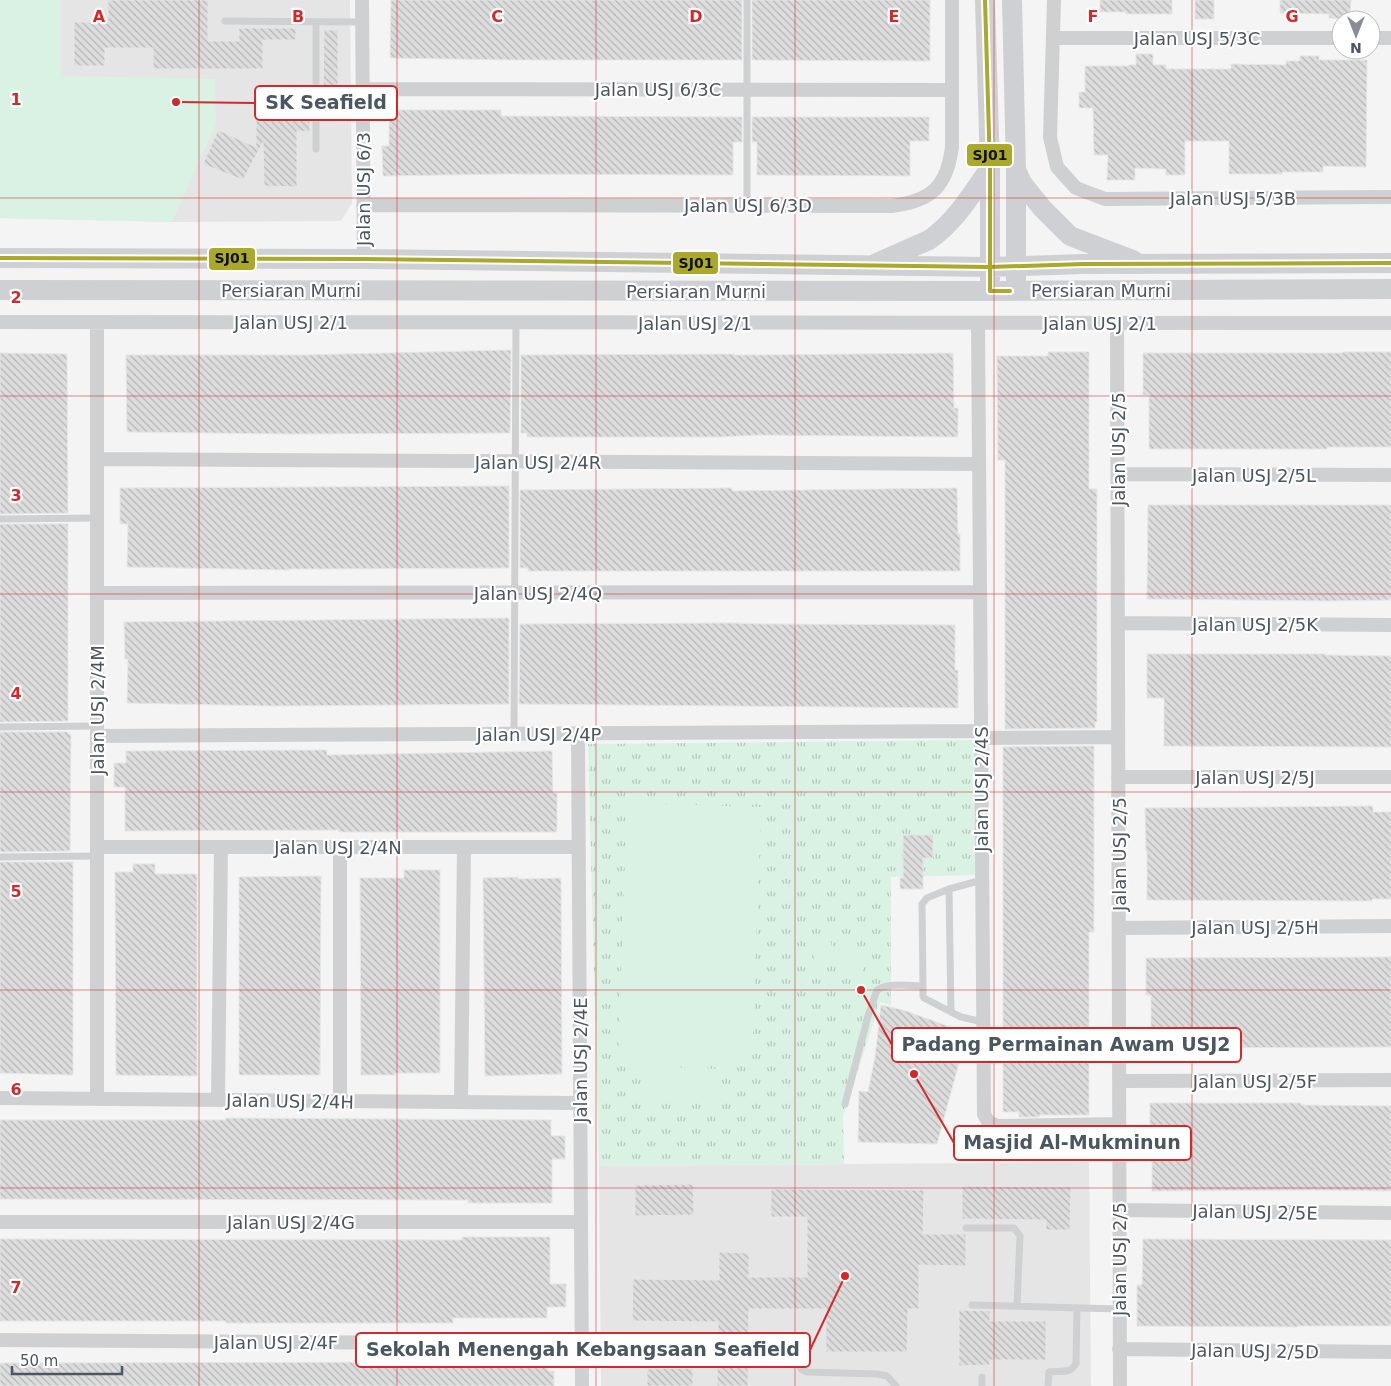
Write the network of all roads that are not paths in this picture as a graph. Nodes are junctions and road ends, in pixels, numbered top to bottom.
1 (362, 0) edge
2 (747, 0) edge
3 (952, 0) edge
4 (986, 0) edge
5 (1012, 0) edge
6 (1054, 0) edge
7 (225, 21) dead end
8 (316, 22) junction
9 (362, 22) junction
10 (1053, 38) junction
11 (1331, 38) edge
12 (363, 89) junction
13 (747, 90) junction
14 (952, 90) junction
15 (316, 105) dead end
16 (316, 115) dead end
17 (316, 149) dead end
18 (990, 168) junction
19 (1016, 170) junction
20 (1391, 197) edge
21 (364, 204) junction
22 (748, 205) junction
23 (0, 258) edge
24 (364, 259) junction
25 (1391, 262) edge
26 (1141, 264) junction
27 (871, 266) junction
28 (1016, 266) junction
29 (990, 267) junction
30 (1391, 289) edge
31 (0, 290) edge
32 (990, 291) junction
33 (1015, 291) junction
34 (0, 322) edge
35 (97, 322) junction
36 (516, 322) junction
37 (978, 323) junction
38 (1117, 323) junction
39 (1391, 323) edge
40 (97, 459) junction
41 (515, 462) junction
42 (979, 464) junction
43 (1118, 474) junction
44 (1391, 475) edge
45 (97, 518) junction
46 (0, 519) edge
47 (980, 592) junction
48 (97, 593) junction
49 (515, 593) junction
50 (1118, 623) junction
51 (1391, 625) edge
52 (0, 727) edge
53 (97, 731) junction
54 (514, 734) junction
55 (578, 734) junction
56 (981, 734) junction
57 (1118, 737) junction
58 (1118, 777) junction
59 (1391, 777) edge
60 (221, 848) junction
61 (340, 848) junction
62 (464, 848) junction
63 (578, 848) junction
64 (97, 852) junction
65 (0, 857) edge
66 (982, 880) junction
67 (949, 889) junction
68 (1391, 926) edge
69 (1119, 928) junction
70 (923, 986) junction
71 (951, 1012) junction
72 (984, 1022) junction
73 (1391, 1080) edge
74 (1119, 1081) junction
75 (0, 1098) edge
76 (97, 1099) junction
77 (218, 1100) junction
78 (340, 1101) junction
79 (461, 1102) junction
80 (580, 1103) junction
81 (845, 1104) dead end
82 (1119, 1124) junction
83 (1119, 1210) junction
84 (1391, 1213) edge
85 (0, 1222) edge
86 (581, 1222) junction
87 (966, 1228) dead end
88 (972, 1305) dead end
89 (1017, 1306) junction
90 (1077, 1308) junction
91 (1119, 1309) junction
92 (0, 1340) edge
93 (798, 1341) dead end
94 (582, 1344) junction
95 (1119, 1349) junction
96 (1391, 1352) edge
97 (982, 1377) dead end
98 (582, 1386) edge
99 (896, 1386) edge
100 (982, 1386) edge
101 (1048, 1386) edge
102 (1120, 1386) edge

1 - 9 street, Jalan USJ 6/3
2 - 13 lane
3 - 14 street, Jalan USJ 6/3D
4 - 18 main road
5 - 19 main road
6 - 10 street
7 - 8 lane
8 - 9 lane
8 - 15 lane
9 - 12 street, Jalan USJ 6/3
10 - 11 street, Jalan USJ 5/3C
10 - 20 street, Jalan USJ 5/3B
12 - 13 street, Jalan USJ 6/3C
12 - 21 street, Jalan USJ 6/3
13 - 14 street, Jalan USJ 6/3C
13 - 22 lane
14 - 22 street, Jalan USJ 6/3D
16 - 17 lane
18 - 27 main road
18 - 29 main road
19 - 26 main road
19 - 28 main road
21 - 22 street, Jalan USJ 6/3D
21 - 24 street, Jalan USJ 6/3
23 - 24 main road, Persiaran Murni
24 - 27 main road, Persiaran Murni
25 - 26 main road, Persiaran Murni
26 - 28 main road, Persiaran Murni
27 - 29 main road, Persiaran Murni
28 - 29 main road, Persiaran Murni
28 - 33 main road
29 - 32 main road
30 - 33 main road, Persiaran Murni
31 - 32 main road, Persiaran Murni
32 - 33 main road, Persiaran Murni
34 - 35 street, Jalan USJ 2/1
35 - 36 street, Jalan USJ 2/1
35 - 40 street, Jalan USJ 2/4M
36 - 37 street, Jalan USJ 2/1
36 - 41 lane
37 - 38 street, Jalan USJ 2/1
37 - 42 street, Jalan USJ 2/4S
38 - 39 street, Jalan USJ 2/1
38 - 43 street, Jalan USJ 2/5
40 - 41 street, Jalan USJ 2/4R
40 - 45 street, Jalan USJ 2/4M
41 - 42 street, Jalan USJ 2/4R
41 - 49 lane
42 - 47 street, Jalan USJ 2/4S
43 - 44 street, Jalan USJ 2/5L
43 - 50 street, Jalan USJ 2/5
45 - 46 lane
45 - 48 street, Jalan USJ 2/4M
47 - 49 street, Jalan USJ 2/4Q
47 - 56 street, Jalan USJ 2/4S
48 - 49 street, Jalan USJ 2/4Q
48 - 53 street, Jalan USJ 2/4M
49 - 54 lane
50 - 51 street, Jalan USJ 2/5K
50 - 57 street, Jalan USJ 2/5
52 - 53 lane
53 - 54 street, Jalan USJ 2/4P
53 - 64 street, Jalan USJ 2/4M
54 - 55 street, Jalan USJ 2/4P
55 - 56 street, Jalan USJ 2/4P
55 - 63 street, Jalan USJ 2/4E
56 - 57 street, Jalan USJ 2/4P
56 - 66 street, Jalan USJ 2/4S
57 - 58 street, Jalan USJ 2/5
58 - 59 street, Jalan USJ 2/5J
58 - 69 street, Jalan USJ 2/5
60 - 61 street, Jalan USJ 2/4N
60 - 64 street, Jalan USJ 2/4N
60 - 77 street
61 - 62 street, Jalan USJ 2/4N
61 - 78 street
62 - 63 street, Jalan USJ 2/4N
62 - 79 street
63 - 80 street, Jalan USJ 2/4E
64 - 65 lane
64 - 76 street, Jalan USJ 2/4M
66 - 67 lane
66 - 72 street, Jalan USJ 2/4S
67 - 70 lane
67 - 71 lane
68 - 69 street, Jalan USJ 2/5H
69 - 74 street, Jalan USJ 2/5
70 - 71 lane
70 - 81 lane
71 - 72 lane
72 - 82 street, Jalan USJ 2/4S
73 - 74 street, Jalan USJ 2/5F
74 - 82 street, Jalan USJ 2/5
75 - 76 street, Jalan USJ 2/4H
76 - 77 street, Jalan USJ 2/4H
77 - 78 street, Jalan USJ 2/4H
78 - 79 street, Jalan USJ 2/4H
79 - 80 street, Jalan USJ 2/4H
80 - 86 street, Jalan USJ 2/4E
82 - 83 street, Jalan USJ 2/5
83 - 84 street, Jalan USJ 2/5E
83 - 91 street, Jalan USJ 2/5
85 - 86 street, Jalan USJ 2/4G
86 - 94 street, Jalan USJ 2/4E
87 - 89 lane
88 - 89 lane
89 - 90 lane
90 - 91 lane
90 - 101 lane
91 - 95 street, Jalan USJ 2/5
92 - 94 street, Jalan USJ 2/4F
93 - 99 lane
94 - 98 street, Jalan USJ 2/4E
95 - 96 street, Jalan USJ 2/5D
95 - 102 street, Jalan USJ 2/5
97 - 100 lane

